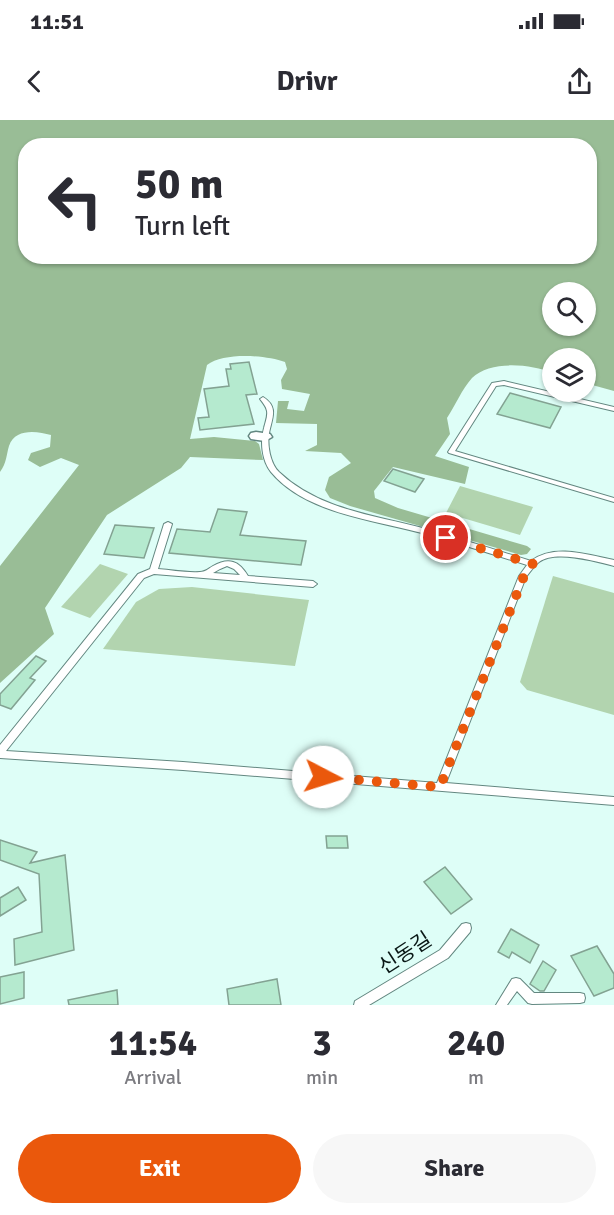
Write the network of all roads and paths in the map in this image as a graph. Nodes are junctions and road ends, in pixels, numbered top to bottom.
1 (263, 399) dead end
2 (614, 409) edge
3 (614, 500) edge
4 (168, 524) dead end
5 (614, 563) edge
6 (533, 564) junction
7 (153, 571) junction
8 (205, 575) junction
9 (246, 579) junction
10 (313, 584) dead end
11 (0, 753) edge
12 (440, 787) junction
13 (614, 801) edge
14 (466, 928) dead end
15 (580, 999) dead end
16 (359, 1005) edge
17 (501, 1005) edge

1 - 6 lane
2 - 3 lane
4 - 7 lane
5 - 6 lane
6 - 12 lane
7 - 8 lane
7 - 11 lane
8 - 9 lane
8 - 9 lane
9 - 10 lane
11 - 12 lane
12 - 13 lane
14 - 16 lane, 신동길
15 - 17 lane

